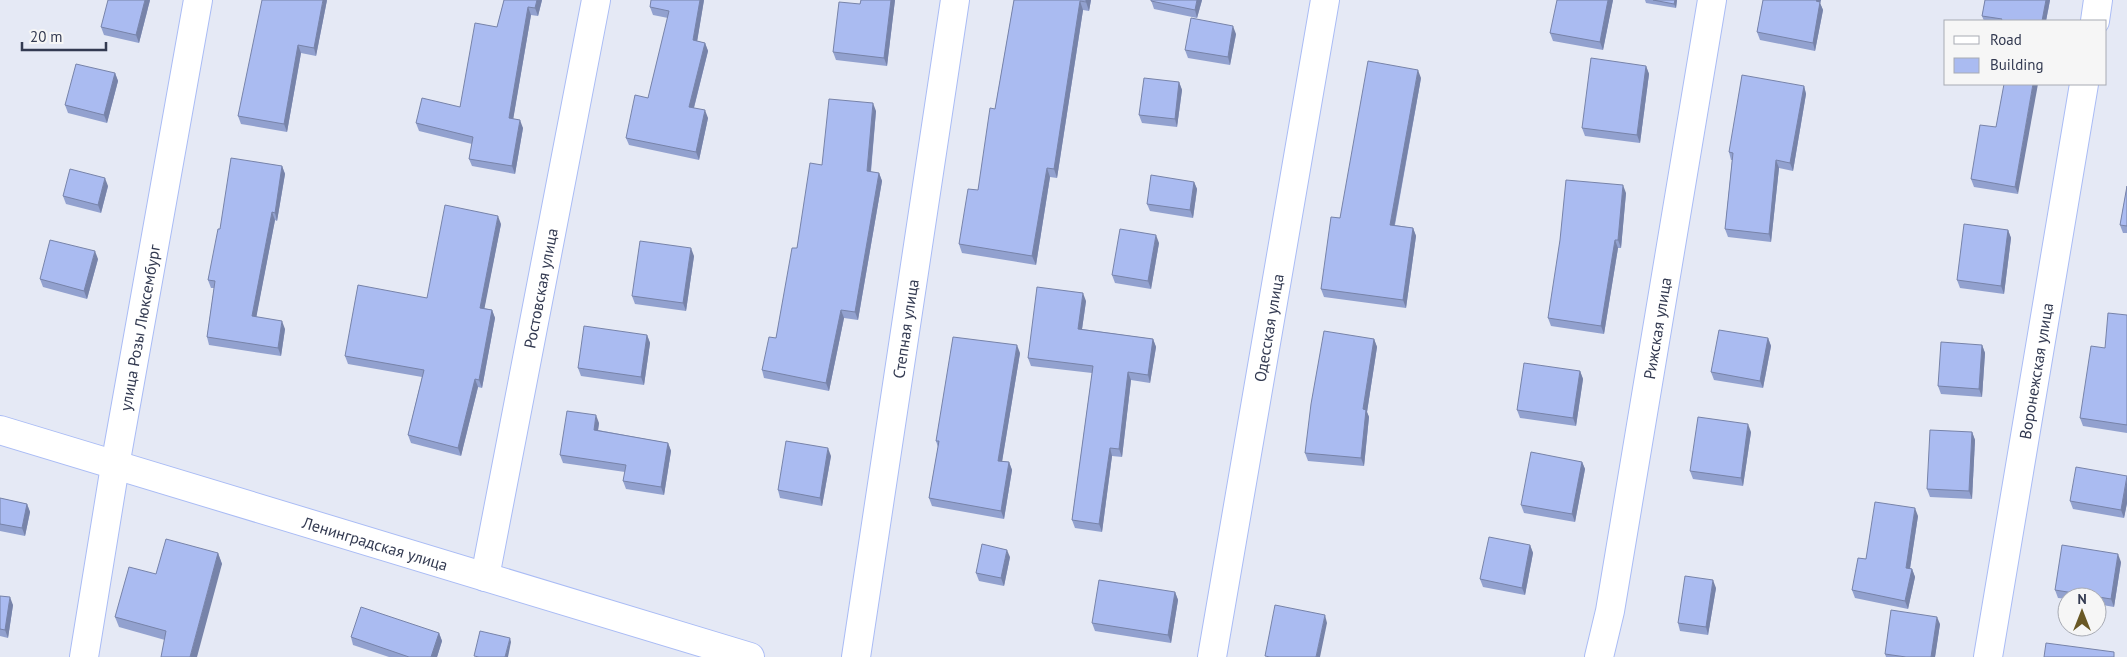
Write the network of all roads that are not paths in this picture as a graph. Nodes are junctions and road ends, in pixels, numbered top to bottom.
1 (198, 0) edge
2 (596, 0) edge
3 (955, 0) edge
4 (1325, 0) edge
5 (1712, 0) edge
6 (2098, 0) edge
7 (2095, 20) edge
8 (2084, 85) edge
9 (0, 430) edge
10 (114, 466) junction
11 (485, 577) junction
12 (84, 657) edge
13 (750, 657) edge
14 (856, 657) edge
15 (1212, 657) edge
16 (1599, 657) edge
17 (1988, 657) edge

1 - 10 street, улица Розы Люксембург
2 - 11 street, Ростовская улица
3 - 14 street, Степная улица
4 - 15 street, Одесская улица
5 - 16 street, Рижская улица
6 - 7 street
8 - 17 street, Воронежская улица
9 - 10 street, Ленинградская улица
10 - 11 street, Ленинградская улица
10 - 12 street, улица Розы Люксембург
11 - 13 street, Ленинградская улица

